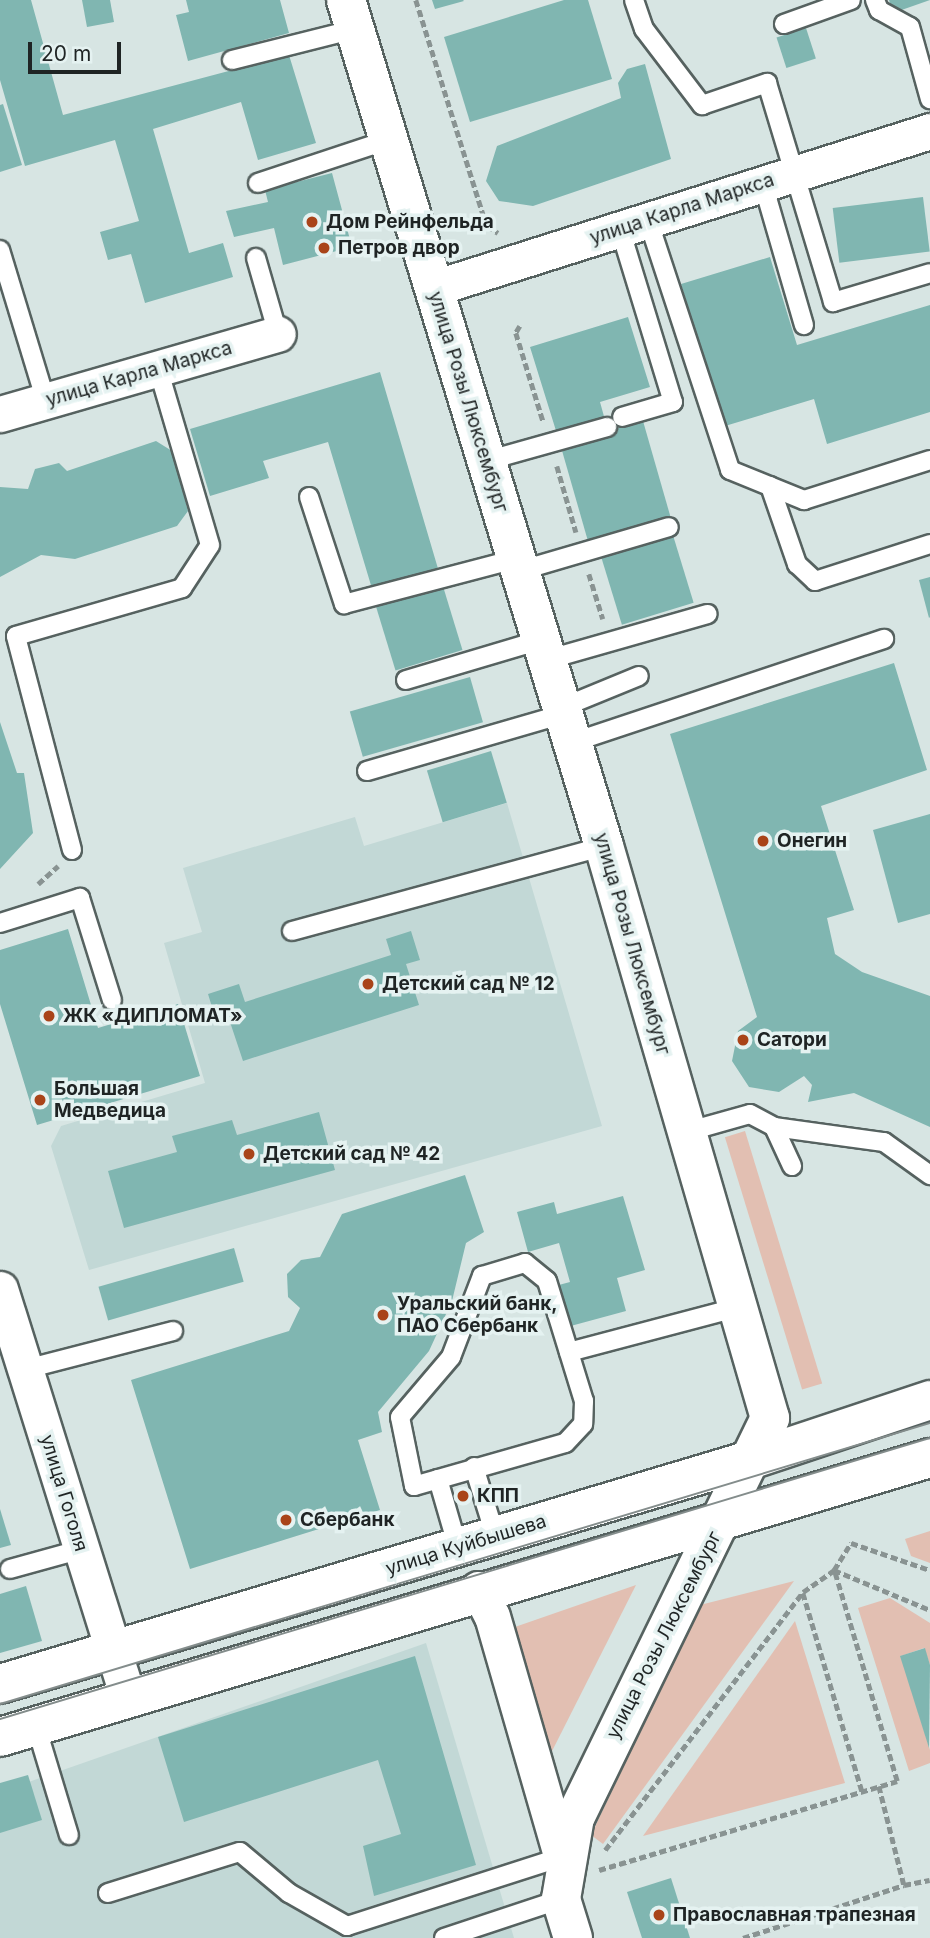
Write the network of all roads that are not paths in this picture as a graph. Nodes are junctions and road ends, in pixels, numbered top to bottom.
1 (634, 0) edge
2 (851, 0) edge
3 (875, 0) edge
4 (351, 14) edge
5 (784, 24) dead end
6 (232, 60) dead end
7 (930, 99) edge
8 (930, 131) edge
9 (388, 140) junction
10 (778, 179) junction
11 (258, 183) dead end
12 (634, 225) junction
13 (0, 250) edge
14 (256, 258) dead end
15 (930, 274) edge
16 (434, 288) junction
17 (804, 325) dead end
18 (278, 334) joint
19 (158, 368) junction
20 (46, 401) junction
21 (0, 414) edge
22 (622, 417) dead end
23 (607, 427) dead end
24 (930, 460) edge
25 (486, 461) junction
26 (770, 486) junction
27 (309, 496) dead end
28 (669, 527) dead end
29 (930, 544) edge
30 (517, 565) junction
31 (708, 614) dead end
32 (884, 639) dead end
33 (543, 650) junction
34 (639, 676) dead end
35 (406, 680) dead end
36 (565, 722) junction
37 (368, 771) dead end
38 (604, 846) junction
39 (72, 850) road end
40 (0, 923) edge
41 (292, 931) dead end
42 (112, 1000) dead end
43 (774, 1127) junction
44 (686, 1132) junction
45 (792, 1166) dead end
46 (930, 1175) edge
47 (2, 1299) edge
48 (736, 1308) junction
49 (173, 1331) dead end
50 (569, 1352) junction
51 (26, 1369) junction
52 (930, 1400) edge
53 (782, 1431) junction
54 (930, 1458) edge
55 (750, 1461) junction
56 (474, 1467) junction
57 (438, 1479) junction
58 (845, 1481) junction
59 (724, 1516) junction
60 (495, 1535) junction
61 (458, 1548) junction
62 (82, 1549) junction
63 (10, 1569) dead end
64 (478, 1589) junction
65 (113, 1650) junction
66 (0, 1684) edge
67 (128, 1698) junction
68 (36, 1726) junction
69 (0, 1737) edge
70 (69, 1835) dead end
71 (563, 1874) junction
72 (108, 1893) dead end
73 (444, 1938) edge
74 (573, 1938) edge

1 - 10 lane
2 - 5 lane
3 - 7 lane
4 - 6 lane
4 - 9 main road, улица Розы Люксембург
8 - 10 street, улица Карла Маркса
9 - 11 lane
9 - 16 main road, улица Розы Люксембург
10 - 12 street, улица Карла Маркса
10 - 15 lane
10 - 17 lane
12 - 16 street, улица Карла Маркса
12 - 22 lane
12 - 26 lane
13 - 20 lane
14 - 18 lane
16 - 25 main road, улица Розы Люксембург
18 - 19 street, улица Карла Маркса
19 - 20 street, улица Карла Маркса
19 - 39 lane
20 - 21 street, улица Карла Маркса
23 - 25 lane
24 - 26 lane
25 - 30 main road, улица Розы Люксембург
26 - 29 lane
27 - 30 lane
28 - 30 lane
30 - 33 main road, улица Розы Люксембург
31 - 33 lane
32 - 36 lane
33 - 35 lane
33 - 36 main road, улица Розы Люксембург
34 - 36 lane
36 - 37 lane
36 - 38 main road, улица Розы Люксембург
38 - 41 lane
38 - 44 main road, улица Розы Люксембург
40 - 42 lane
43 - 44 lane
43 - 45 lane
43 - 46 lane
44 - 48 main road, улица Розы Люксембург
47 - 51 street, улица Гоголя
48 - 50 lane
48 - 53 main road, улица Розы Люксембург
49 - 51 lane
50 - 56 lane
50 - 57 lane
51 - 62 street, улица Гоголя
52 - 53 main road
53 - 55 main road, улица Розы Люксембург
53 - 58 main road
54 - 58 main road
55 - 59 main road, улица Розы Люксембург
55 - 60 main road, улица Куйбышева
56 - 57 lane
56 - 60 lane
57 - 61 lane
58 - 59 main road
59 - 64 main road
59 - 71 main road, улица Розы Люксембург
60 - 61 main road, улица Куйбышева
61 - 65 main road, улица Куйбышева
62 - 63 lane
62 - 65 street, улица Гоголя
64 - 67 main road
64 - 71 street
65 - 66 main road, улица Куйбышева
65 - 67 street, улица Гоголя
67 - 68 main road
68 - 69 main road
68 - 70 lane
71 - 72 lane
71 - 73 lane
71 - 74 main road

